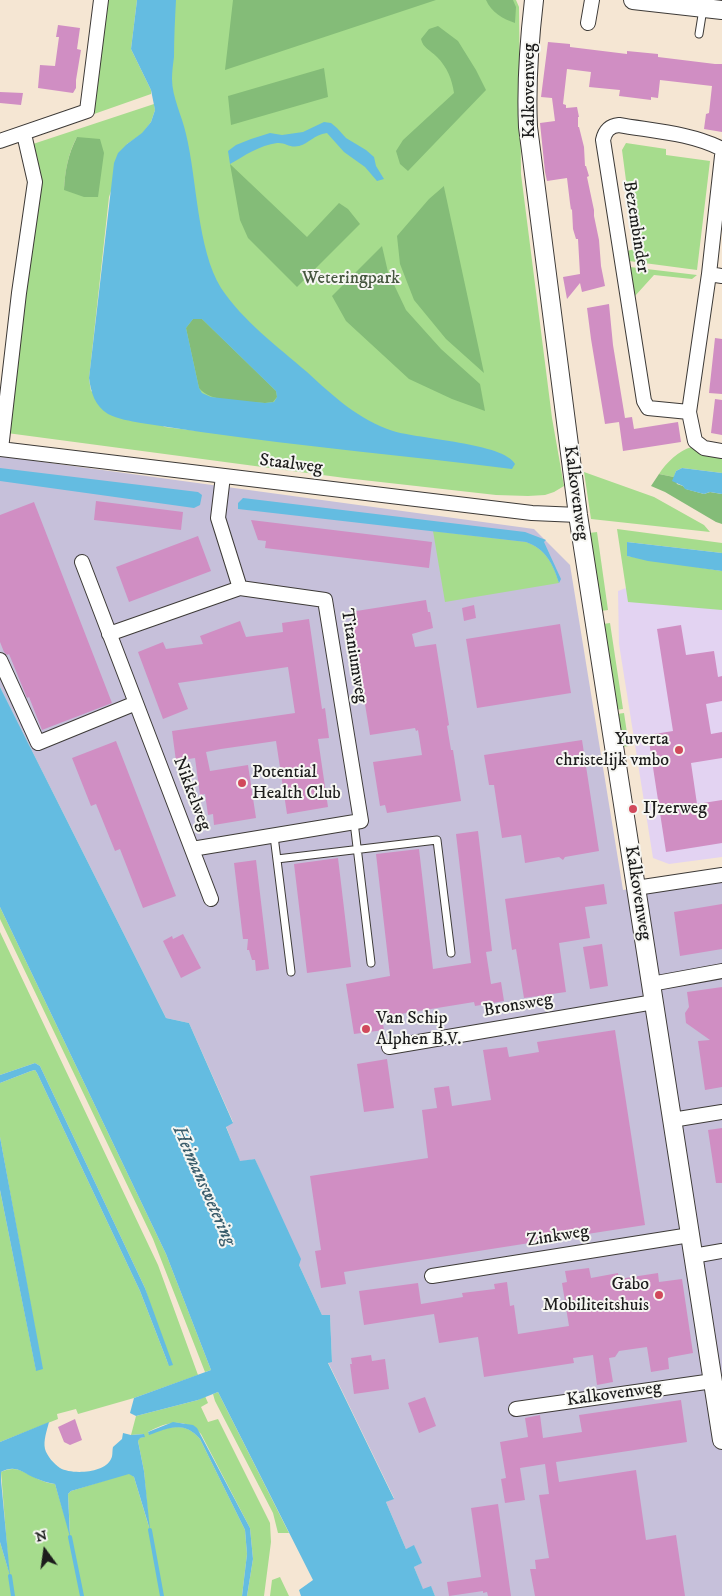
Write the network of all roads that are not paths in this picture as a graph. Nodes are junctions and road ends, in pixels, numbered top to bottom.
1 (101, 0) edge
2 (534, 0) edge
3 (592, 0) edge
4 (633, 0) edge
5 (703, 4) edge
6 (722, 10) edge
7 (588, 23) dead end
8 (699, 34) dead end
9 (24, 134) junction
10 (0, 141) edge
11 (722, 149) edge
12 (722, 156) edge
13 (716, 275) edge
14 (689, 412) junction
15 (1, 449) edge
16 (722, 451) edge
17 (223, 476) junction
18 (578, 515) junction
19 (82, 562) dead end
20 (240, 588) junction
21 (110, 634) junction
22 (0, 660) edge
23 (136, 703) junction
24 (354, 822) junction
25 (274, 836) junction
26 (192, 849) junction
27 (357, 849) junction
28 (277, 859) junction
29 (722, 875) edge
30 (636, 888) junction
31 (211, 899) dead end
32 (451, 953) dead end
33 (371, 963) dead end
34 (722, 971) edge
35 (290, 972) dead end
36 (651, 984) junction
37 (654, 1002) junction
38 (389, 1047) dead end
39 (722, 1112) edge
40 (672, 1120) junction
41 (690, 1235) junction
42 (722, 1251) edge
43 (693, 1256) junction
44 (432, 1276) dead end
45 (713, 1380) junction
46 (516, 1409) dead end
47 (720, 1419) edge
48 (722, 1440) edge

1 - 9 street
2 - 18 street, Kalkovenweg
3 - 7 street
4 - 5 street
5 - 6 street
5 - 8 lane
9 - 10 street
9 - 15 street
11 - 14 street, Bezembinder
12 - 13 street
13 - 14 street
14 - 16 street
15 - 17 street, Staalweg
17 - 18 street, Staalweg
17 - 20 street
18 - 30 street, Kalkovenweg
19 - 21 street, Nikkelweg
20 - 21 street
20 - 24 street, Titaniumweg
21 - 23 street, Nikkelweg
22 - 23 street
23 - 26 street, Nikkelweg
24 - 25 street
24 - 27 lane, Titaniumweg
25 - 26 street
25 - 28 lane
26 - 31 street, Nikkelweg
27 - 28 lane
27 - 32 lane
27 - 33 lane, Titaniumweg
28 - 35 lane
29 - 30 street
30 - 36 street, Kalkovenweg
34 - 36 street
36 - 37 street, Kalkovenweg
37 - 38 street, Bronsweg
37 - 40 street, Kalkovenweg
39 - 40 street
40 - 41 street, Kalkovenweg
41 - 43 street, Kalkovenweg
41 - 44 street, Zinkweg
42 - 43 street
43 - 45 street, Kalkovenweg
45 - 46 street, Kalkovenweg
45 - 47 street, Kalkovenweg
47 - 48 street, Kalkovenweg

